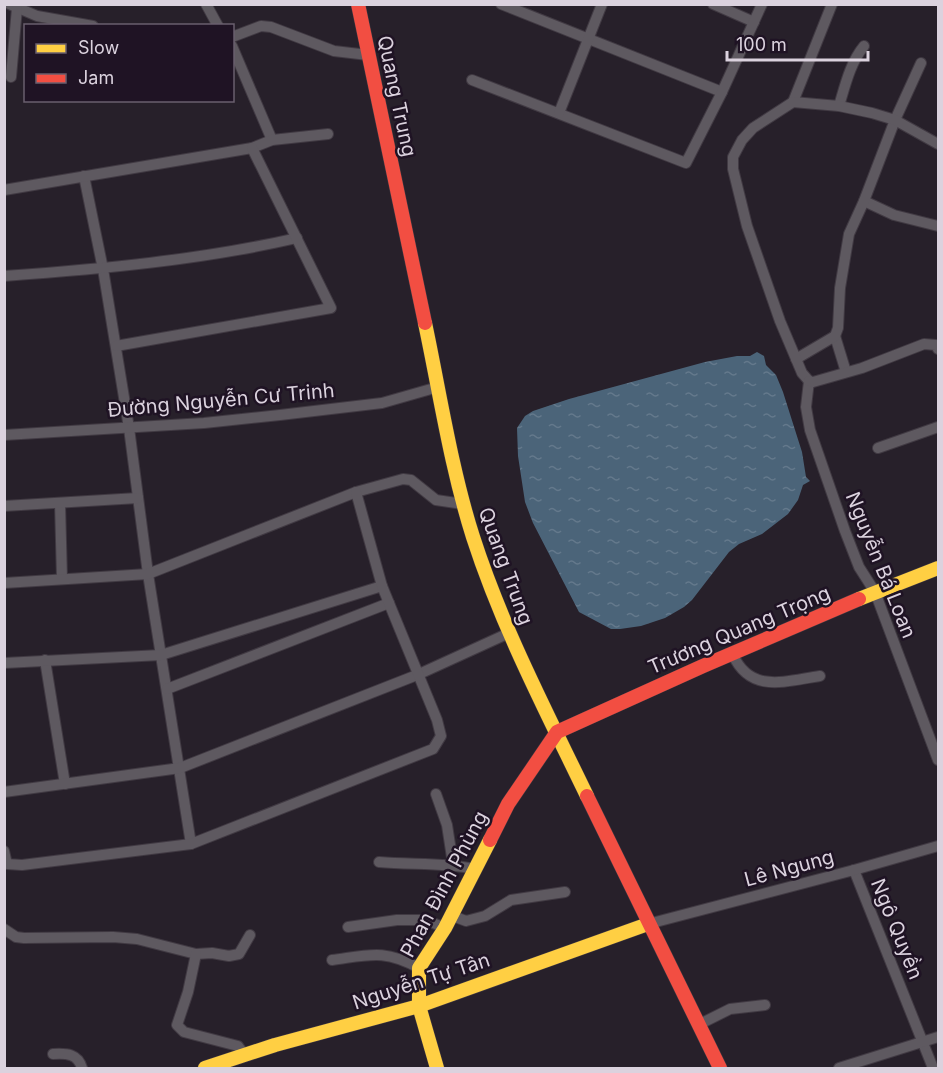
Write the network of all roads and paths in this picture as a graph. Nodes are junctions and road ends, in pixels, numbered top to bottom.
1 (206, 4) edge
2 (358, 4) edge
3 (501, 4) edge
4 (602, 4) edge
5 (713, 4) edge
6 (762, 4) edge
7 (832, 4) edge
8 (13, 6) edge
9 (754, 22) junction
10 (82, 24) edge
11 (217, 24) edge
12 (234, 36) edge
13 (588, 38) junction
14 (864, 46) dead end
15 (234, 51) edge
16 (368, 55) junction
17 (921, 63) dead end
18 (11, 77) dead end
19 (472, 80) dead end
20 (722, 92) junction
21 (793, 102) junction
22 (839, 106) junction
23 (559, 113) junction
24 (895, 120) junction
25 (328, 134) dead end
26 (272, 140) junction
27 (939, 144) edge
28 (252, 148) junction
29 (84, 176) junction
30 (4, 190) edge
31 (864, 201) junction
32 (939, 226) edge
33 (297, 238) junction
34 (103, 269) junction
35 (4, 276) edge
36 (835, 336) junction
37 (116, 346) junction
38 (939, 349) edge
39 (796, 359) junction
40 (846, 372) junction
41 (809, 381) junction
42 (438, 387) junction
43 (939, 427) edge
44 (129, 428) junction
45 (4, 435) edge
46 (878, 448) dead end
47 (356, 492) junction
48 (138, 498) junction
49 (60, 503) junction
50 (463, 504) junction
51 (4, 506) edge
52 (939, 568) edge
53 (148, 574) junction
54 (62, 579) junction
55 (4, 583) edge
56 (382, 586) junction
57 (875, 592) junction
58 (389, 603) junction
59 (509, 633) junction
60 (162, 655) junction
61 (733, 655) junction
62 (45, 660) junction
63 (4, 663) edge
64 (417, 675) junction
65 (820, 676) dead end
66 (167, 690) junction
67 (557, 732) junction
68 (939, 760) edge
69 (180, 768) junction
70 (65, 784) junction
71 (4, 792) edge
72 (436, 794) dead end
73 (191, 843) junction
74 (939, 846) edge
75 (4, 851) edge
76 (379, 862) dead end
77 (453, 864) junction
78 (6, 865) edge
79 (475, 870) junction
80 (854, 870) junction
81 (565, 892) dead end
82 (447, 921) junction
83 (648, 924) junction
84 (348, 927) dead end
85 (4, 929) edge
86 (250, 935) dead end
87 (196, 954) junction
88 (332, 960) dead end
89 (419, 968) junction
90 (765, 1005) dead end
91 (419, 1006) junction
92 (698, 1025) junction
93 (939, 1037) edge
94 (922, 1042) junction
95 (53, 1054) dead end
96 (245, 1056) junction
97 (82, 1068) edge
98 (205, 1068) edge
99 (437, 1068) edge
100 (720, 1068) edge
101 (839, 1068) edge
102 (933, 1068) edge

1 - 11 street
2 - 16 street, Quang Trung
3 - 13 street
4 - 13 street
5 - 9 street
6 - 9 street
7 - 21 street
8 - 10 street
8 - 18 street
9 - 20 street
12 - 16 street
13 - 20 street
13 - 23 street
14 - 22 street
15 - 26 street
16 - 42 street, Quang Trung
17 - 24 street
19 - 23 street
20 - 23 street
21 - 22 street
21 - 39 street
22 - 24 street
24 - 27 street
24 - 31 street
25 - 26 street
26 - 28 street
28 - 29 street
28 - 33 street
29 - 30 street
29 - 34 street
31 - 32 street
31 - 36 street
33 - 34 street
33 - 37 street
34 - 35 street
34 - 37 street
36 - 39 street
36 - 40 street
37 - 44 street
38 - 40 street
39 - 41 street
40 - 41 street
41 - 57 street, Nguyễn Bá Loan
42 - 44 street, Đường Nguyễn Cư Trinh
42 - 50 street, Quang Trung
43 - 46 street
44 - 45 street, Đường Nguyễn Cư Trinh
44 - 48 street
47 - 50 street
47 - 53 street
47 - 56 street
48 - 49 street
48 - 53 street
49 - 51 street
49 - 54 street
50 - 59 street, Quang Trung
52 - 57 street, Trương Quang Trọng
53 - 54 street
53 - 60 street
54 - 55 street
56 - 58 street
56 - 60 street
57 - 61 street, Trương Quang Trọng
57 - 68 street, Nguyễn Bá Loan
58 - 64 street
58 - 66 street
59 - 64 street
59 - 67 street, Quang Trung
60 - 62 street
60 - 66 street
61 - 65 street
61 - 67 street, Trương Quang Trọng
62 - 63 street
62 - 70 street
64 - 69 street
64 - 73 street
66 - 69 street
67 - 79 street, Phan Đình Phùng
67 - 83 street, Quang Trung
69 - 70 street
69 - 73 street
70 - 71 street
72 - 77 street
73 - 78 street
74 - 80 street, Lê Ngung
75 - 78 street
76 - 77 street
77 - 79 street
79 - 82 street, Phan Đình Phùng
80 - 83 street, Lê Ngung
80 - 94 street, Ngô Quyền
81 - 82 street
82 - 84 street
82 - 89 street, Phan Đình Phùng
83 - 91 street, Nguyễn Tự Tân
83 - 92 street, Quang Trung
85 - 87 street
86 - 87 street
87 - 96 street
88 - 89 street
89 - 91 street, Phan Đình Phùng
90 - 92 street
91 - 96 street, Nguyễn Tự Tân
91 - 99 street, Phan Đình Phùng
92 - 100 street, Quang Trung
93 - 94 street
94 - 101 street
94 - 102 street, Ngô Quyền
95 - 97 street
96 - 98 street, Nguyễn Tự Tân

